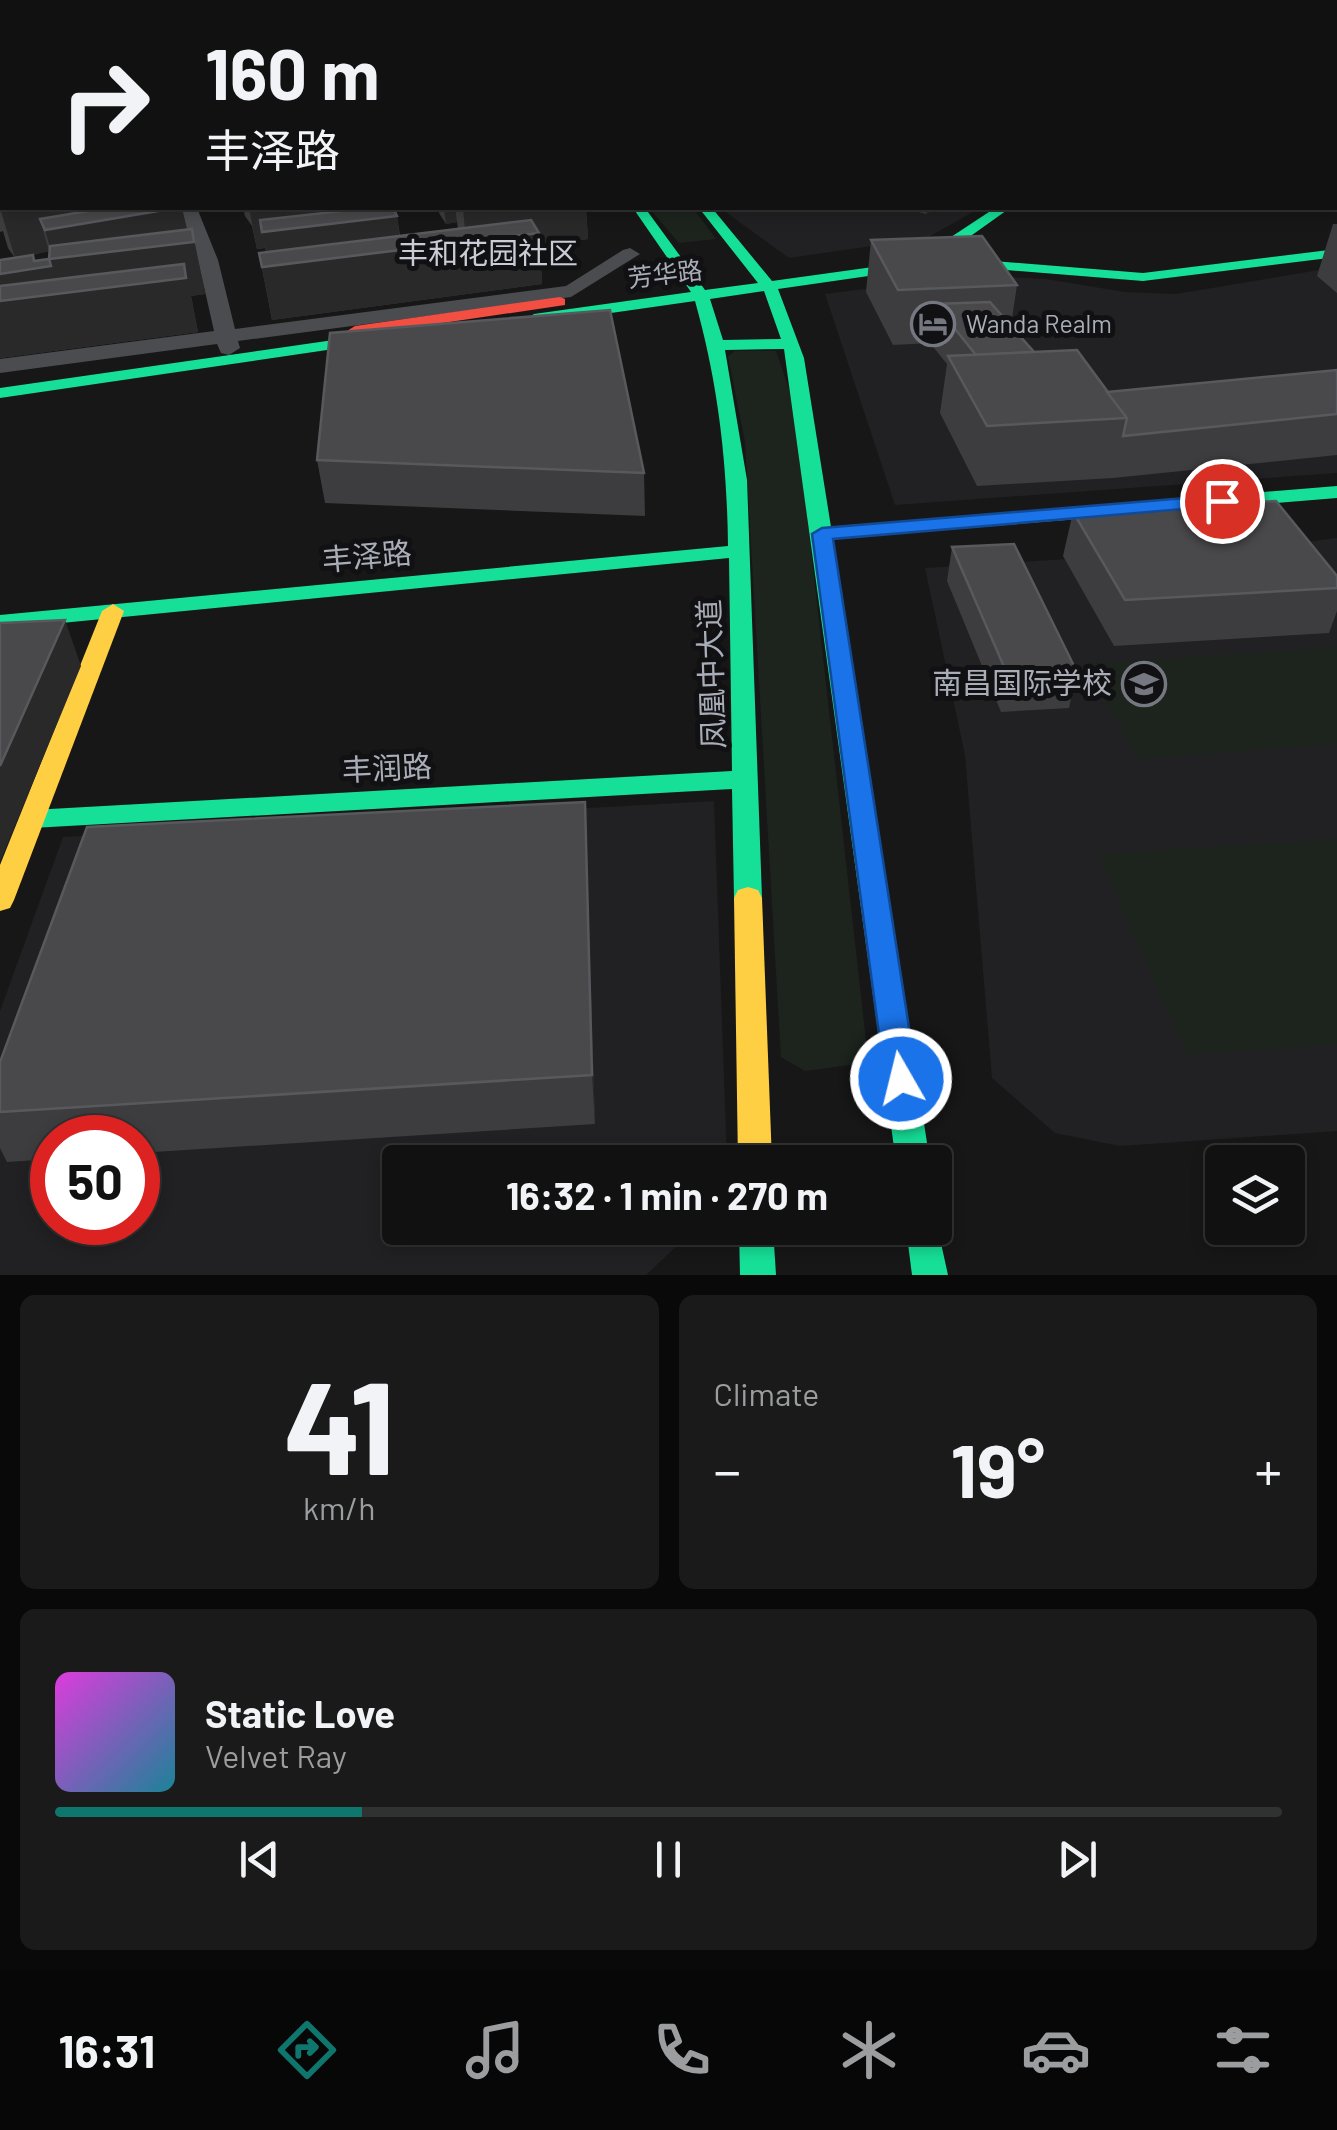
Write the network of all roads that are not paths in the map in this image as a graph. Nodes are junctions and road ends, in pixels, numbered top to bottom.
1 (189, 210) edge
2 (640, 210) edge
3 (708, 210) edge
4 (999, 210) edge
5 (740, 250) junction
6 (1337, 253) edge
7 (630, 254) dead end
8 (677, 261) junction
9 (765, 281) junction
10 (697, 290) junction
11 (228, 343) junction
12 (791, 344) junction
13 (716, 345) junction
14 (0, 366) edge
15 (0, 380) edge
16 (0, 393) edge
17 (1337, 492) edge
18 (822, 534) junction
19 (739, 551) junction
20 (113, 611) junction
21 (0, 622) edge
22 (745, 778) junction
23 (32, 819) junction
24 (0, 900) edge
25 (755, 1145) edge
26 (911, 1145) edge
27 (757, 1245) edge
28 (926, 1245) edge
29 (758, 1275) edge
30 (930, 1275) edge

1 - 11 street
2 - 8 street, 凤凰中大道
3 - 5 street
4 - 9 street, 芳华路
5 - 8 street
5 - 9 street
6 - 9 street, 芳华路
7 - 11 street
8 - 10 street, 凤凰中大道
9 - 10 street, 芳华路
9 - 12 street
10 - 11 street, 芳华路
10 - 13 street, 凤凰中大道
10 - 16 street, 芳华路
11 - 14 street
11 - 15 street, 芳华路
12 - 13 street
12 - 18 street
13 - 19 street, 凤凰中大道
17 - 18 street
18 - 26 street
19 - 20 street, 丰泽路
19 - 22 street, 凤凰中大道
20 - 21 street, 丰泽路
20 - 23 street
22 - 23 street, 丰润路
22 - 25 street, 凤凰中大道
23 - 24 street
27 - 29 street
28 - 30 street

